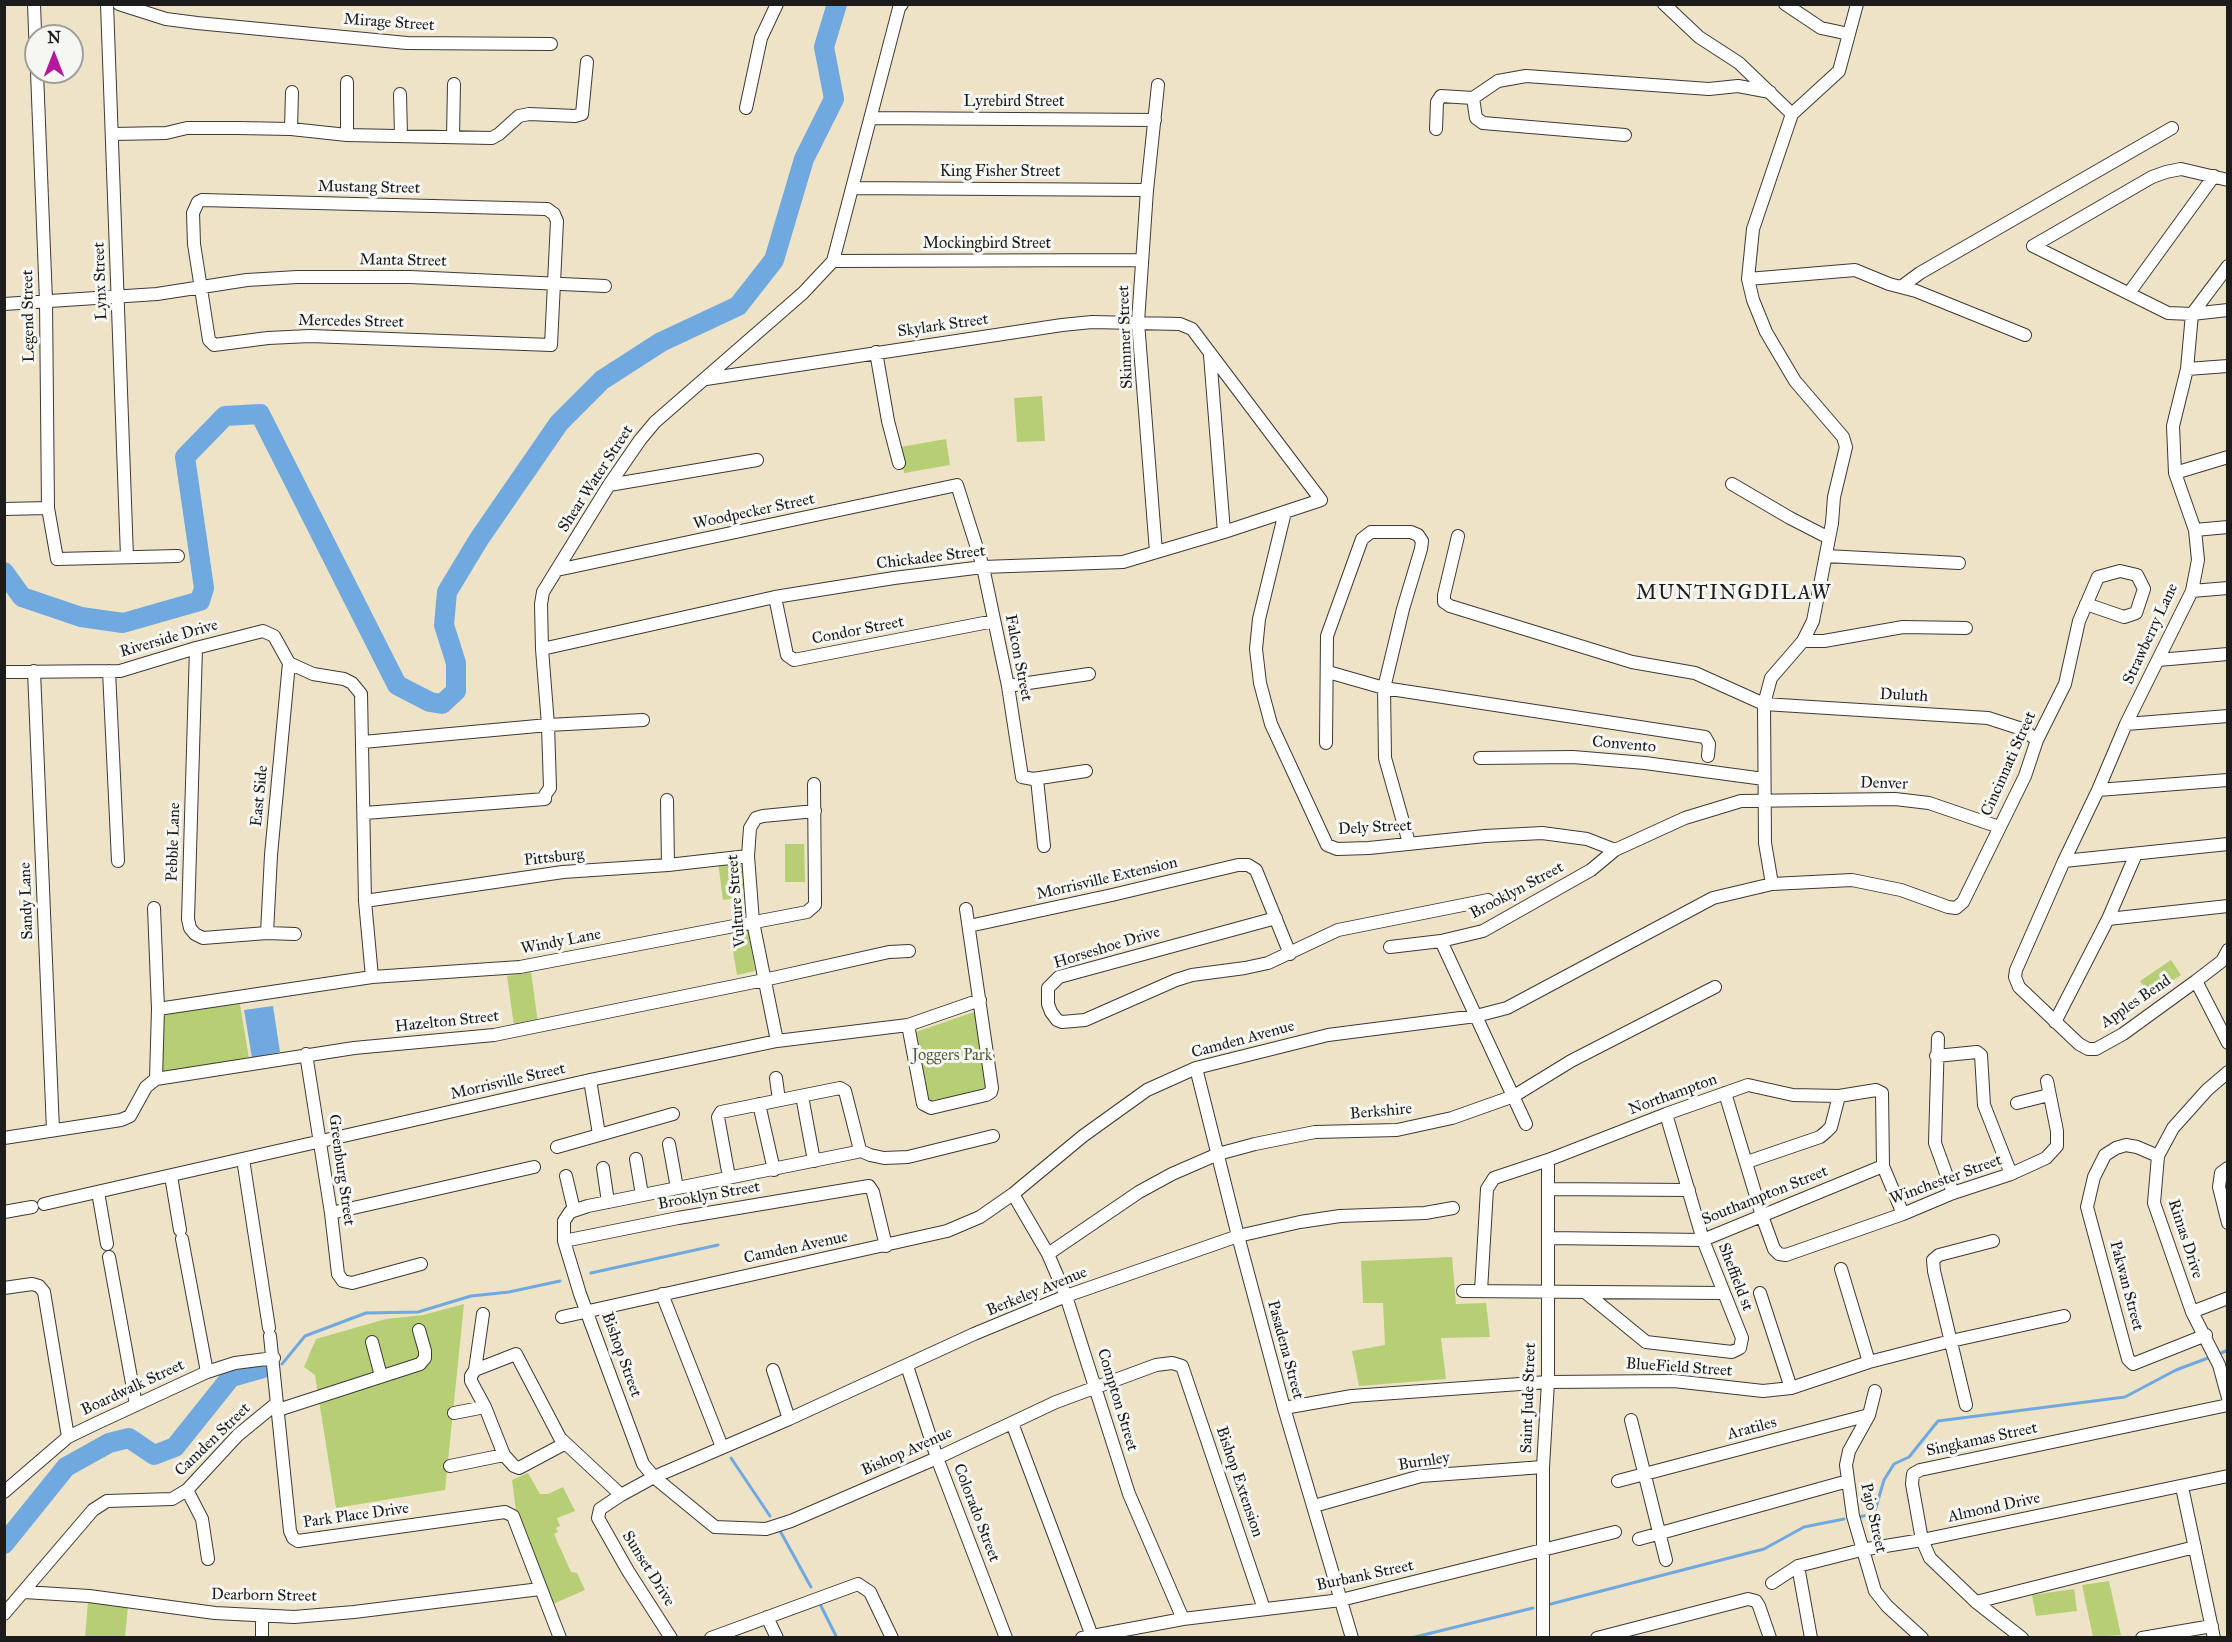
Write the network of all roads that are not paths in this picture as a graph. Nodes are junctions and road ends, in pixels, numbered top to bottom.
1 (34, 4) edge
2 (107, 4) edge
3 (118, 4) edge
4 (777, 4) edge
5 (902, 4) edge
6 (1664, 4) edge
7 (1785, 4) edge
8 (1857, 4) edge
9 (35, 24) edge
10 (1850, 34) junction
11 (551, 44) dead end
12 (587, 62) dead end
13 (347, 82) dead end
14 (37, 84) edge
15 (454, 84) dead end
16 (1158, 85) dead end
17 (292, 92) dead end
18 (1771, 92) junction
19 (400, 94) dead end
20 (1473, 98) junction
21 (746, 108) dead end
22 (1792, 114) junction
23 (872, 118) junction
24 (1155, 120) junction
25 (2172, 128) dead end
26 (291, 129) junction
27 (1436, 129) dead end
28 (112, 134) junction
29 (347, 135) junction
30 (1625, 135) dead end
31 (401, 136) junction
32 (453, 137) junction
33 (2214, 176) junction
34 (2228, 180) edge
35 (852, 188) junction
36 (1147, 190) junction
37 (1141, 260) junction
38 (833, 261) junction
39 (2228, 266) edge
40 (1748, 279) junction
41 (553, 283) junction
42 (200, 286) junction
43 (605, 286) dead end
44 (1901, 287) junction
45 (2129, 293) junction
46 (118, 296) junction
47 (46, 301) junction
48 (4, 304) edge
49 (2228, 310) edge
50 (2192, 314) junction
51 (1138, 322) junction
52 (2025, 335) dead end
53 (551, 345) joint
54 (876, 352) junction
55 (1210, 355) junction
56 (2228, 366) edge
57 (2187, 369) junction
58 (706, 379) junction
59 (2228, 457) edge
60 (757, 459) dead end
61 (899, 463) dead end
62 (2175, 474) junction
63 (1732, 484) dead end
64 (609, 485) junction
65 (957, 485) joint
66 (4, 508) edge
67 (48, 508) junction
68 (1283, 517) junction
69 (2228, 527) edge
70 (2195, 530) junction
71 (1224, 532) junction
72 (1458, 536) dead end
73 (1829, 538) junction
74 (1156, 552) junction
75 (178, 556) dead end
76 (1826, 556) junction
77 (127, 557) junction
78 (1959, 563) dead end
79 (983, 567) junction
80 (557, 570) junction
81 (2228, 588) edge
82 (2192, 591) junction
83 (775, 597) junction
84 (2086, 604) junction
85 (994, 621) junction
86 (1966, 628) dead end
87 (1803, 641) junction
88 (196, 648) junction
89 (542, 649) junction
90 (2228, 654) edge
91 (2158, 660) junction
92 (289, 663) junction
93 (34, 671) junction
94 (109, 671) junction
95 (4, 672) edge
96 (1328, 672) junction
97 (1089, 674) dead end
98 (1008, 686) junction
99 (1384, 688) junction
100 (1764, 704) junction
101 (2228, 716) edge
102 (643, 720) dead end
103 (2126, 724) junction
104 (548, 725) junction
105 (2037, 740) junction
106 (363, 742) junction
107 (1326, 743) dead end
108 (1708, 756) dead end
109 (1480, 758) dead end
110 (1086, 771) dead end
111 (1037, 779) junction
112 (1764, 779) junction
113 (2228, 780) edge
114 (814, 784) dead end
115 (2098, 790) junction
116 (1763, 799) junction
117 (666, 800) dead end
118 (815, 811) junction
119 (365, 813) junction
120 (1999, 827) junction
121 (1408, 843) junction
122 (2228, 844) edge
123 (1044, 846) dead end
124 (1616, 850) junction
125 (2136, 854) junction
126 (748, 856) junction
127 (118, 861) dead end
128 (2064, 861) junction
129 (668, 865) junction
130 (1772, 884) junction
131 (1488, 900) dead end
132 (365, 901) junction
133 (2228, 906) edge
134 (154, 908) dead end
135 (1956, 908) joint
136 (966, 909) dead end
137 (1276, 918) junction
138 (2108, 919) junction
139 (753, 922) junction
140 (969, 926) junction
141 (267, 933) junction
142 (295, 934) dead end
143 (1441, 941) junction
144 (1390, 947) dead end
145 (2228, 950) edge
146 (909, 951) dead end
147 (1290, 954) junction
148 (2016, 970) joint
149 (372, 977) junction
150 (764, 980) junction
151 (2196, 981) junction
152 (1715, 987) dead end
153 (980, 1000) junction
154 (158, 1009) junction
155 (1476, 1016) junction
156 (2055, 1022) junction
157 (908, 1025) junction
158 (1938, 1038) dead end
159 (777, 1041) junction
160 (2228, 1043) edge
161 (306, 1054) junction
162 (1936, 1056) junction
163 (1196, 1068) junction
164 (2228, 1071) edge
165 (776, 1078) dead end
166 (156, 1079) junction
167 (590, 1080) junction
168 (2046, 1081) dead end
169 (1725, 1093) junction
170 (2049, 1095) junction
171 (802, 1096) junction
172 (1514, 1096) junction
173 (1839, 1096) junction
174 (779, 1101) junction
175 (2017, 1103) dead end
176 (759, 1104) junction
177 (673, 1114) dead end
178 (1666, 1114) junction
179 (1526, 1124) dead end
180 (53, 1130) junction
181 (599, 1134) junction
182 (993, 1136) dead end
183 (4, 1137) edge
184 (321, 1142) junction
185 (669, 1144) dead end
186 (557, 1147) dead end
187 (859, 1149) junction
188 (1218, 1155) junction
189 (2158, 1156) junction
190 (243, 1159) junction
191 (636, 1159) dead end
192 (1548, 1160) junction
193 (814, 1161) junction
194 (1747, 1162) junction
195 (1883, 1166) junction
196 (534, 1167) dead end
197 (603, 1168) dead end
198 (2228, 1168) edge
199 (774, 1170) junction
200 (2011, 1174) junction
201 (171, 1176) junction
202 (566, 1176) dead end
203 (729, 1177) junction
204 (677, 1188) junction
205 (1548, 1189) junction
206 (1689, 1190) junction
207 (98, 1192) junction
208 (1953, 1193) junction
209 (1013, 1194) junction
210 (642, 1195) junction
211 (608, 1202) junction
212 (1453, 1208) dead end
213 (574, 1210) junction
214 (4, 1212) edge
215 (331, 1213) junction
216 (1903, 1214) junction
217 (1762, 1216) junction
218 (2228, 1223) edge
219 (1238, 1236) junction
220 (1548, 1238) junction
221 (1703, 1240) junction
222 (564, 1241) junction
223 (1993, 1241) dead end
224 (107, 1244) dead end
225 (886, 1246) junction
226 (1048, 1254) junction
227 (109, 1257) dead end
228 (421, 1264) dead end
229 (1841, 1269) dead end
230 (4, 1288) edge
231 (1463, 1291) dead end
232 (1481, 1292) junction
233 (1548, 1292) junction
234 (1585, 1292) junction
235 (1723, 1293) junction
236 (1760, 1293) dead end
237 (662, 1294) junction
238 (1066, 1296) junction
239 (2228, 1298) edge
240 (587, 1311) junction
241 (2192, 1312) junction
242 (483, 1314) dead end
243 (2064, 1316) dead end
244 (562, 1317) dead end
245 (419, 1330) dead end
246 (2205, 1335) junction
247 (1951, 1341) junction
248 (372, 1342) dead end
249 (274, 1358) junction
250 (1869, 1362) junction
251 (907, 1366) junction
252 (1182, 1366) joint
253 (476, 1370) junction
254 (773, 1370) dead end
255 (207, 1372) junction
256 (381, 1376) junction
257 (1548, 1382) junction
258 (1096, 1386) junction
259 (1791, 1388) junction
260 (1875, 1391) dead end
261 (2228, 1398) edge
262 (136, 1405) junction
263 (1966, 1405) dead end
264 (2228, 1405) edge
265 (277, 1407) junction
266 (485, 1407) junction
267 (1284, 1408) junction
268 (454, 1413) dead end
269 (1869, 1415) junction
270 (789, 1419) junction
271 (1631, 1420) dead end
272 (1012, 1423) junction
273 (68, 1437) junction
274 (564, 1444) junction
275 (722, 1447) junction
276 (504, 1455) junction
277 (937, 1458) junction
278 (450, 1466) dead end
279 (1543, 1467) junction
280 (1644, 1474) junction
281 (2228, 1476) edge
282 (654, 1477) junction
283 (1618, 1481) dead end
284 (1848, 1481) junction
285 (2182, 1487) junction
286 (187, 1490) junction
287 (4, 1492) edge
288 (621, 1495) junction
289 (1314, 1506) junction
290 (598, 1518) joint
291 (1615, 1532) dead end
292 (1659, 1534) junction
293 (1639, 1539) dead end
294 (1922, 1540) junction
295 (2195, 1547) junction
296 (1861, 1550) junction
297 (1542, 1551) junction
298 (208, 1558) dead end
299 (1666, 1560) dead end
300 (1798, 1566) junction
301 (1772, 1583) dead end
302 (540, 1589) junction
303 (24, 1592) junction
304 (1341, 1600) junction
305 (1976, 1602) junction
306 (1264, 1609) junction
307 (4, 1614) edge
308 (262, 1616) junction
309 (767, 1617) junction
310 (1183, 1619) junction
311 (2213, 1632) edge
312 (1087, 1637) edge
313 (262, 1638) edge
314 (560, 1638) edge
315 (671, 1638) edge
316 (711, 1638) edge
317 (777, 1638) edge
318 (892, 1638) edge
319 (1006, 1638) edge
320 (1352, 1638) edge
321 (1543, 1638) edge
322 (1597, 1638) edge
323 (1770, 1638) edge
324 (1811, 1638) edge
325 (1922, 1638) edge
326 (2022, 1638) edge
327 (2142, 1638) edge

1 - 9 street
2 - 28 street, Lynx Street
3 - 11 street, Mirage Street
4 - 21 street
5 - 23 street, Shear Water Street
6 - 18 street
7 - 10 street
8 - 10 street
10 - 22 street
12 - 32 street
13 - 29 street
14 - 47 street, Legend Street
15 - 32 street
16 - 24 street, Skimmer Street
17 - 26 street
18 - 20 street
18 - 22 street
19 - 31 street
20 - 27 street
20 - 30 street
22 - 40 street
23 - 24 street, Lyrebird Street
23 - 35 street, Shear Water Street
24 - 36 street, Skimmer Street
25 - 44 street
26 - 28 street
26 - 29 street
28 - 46 street, Lynx Street
29 - 31 street
31 - 32 street
33 - 34 street
33 - 45 street
33 - 45 street
35 - 36 street, King Fisher Street
35 - 38 street, Shear Water Street
36 - 37 street, Skimmer Street
37 - 38 street, Mockingbird Street
37 - 51 street, Skimmer Street
38 - 58 street, Shear Water Street
39 - 50 street
40 - 44 street
40 - 73 street
41 - 42 street, Manta Street
41 - 42 street, Mustang Street
41 - 43 street, Manta Street
41 - 53 street, Mustang Street
42 - 46 street, Manta Street
42 - 53 street, Mercedes Street
44 - 52 street
45 - 50 street
46 - 47 street, Manta Street
46 - 77 street, Lynx Street
47 - 48 street, Manta Street
47 - 67 street, Legend Street
49 - 50 street
50 - 57 street, Strawberry Lane
51 - 54 street, Skylark Street
51 - 55 street, Skylark Street
51 - 74 street, Skimmer Street
54 - 58 street, Skylark Street
54 - 61 street
55 - 68 street, Chickadee Street
55 - 71 street
56 - 57 street
57 - 62 street, Strawberry Lane
58 - 64 street, Shear Water Street
59 - 62 street
60 - 64 street
62 - 70 street, Strawberry Lane
63 - 73 street
64 - 80 street, Shear Water Street
65 - 79 street, Falcon Street
65 - 80 street, Woodpecker Street
66 - 67 street
67 - 77 street, Legend Street
68 - 71 street, Chickadee Street
68 - 121 street, Dely Street
69 - 70 street
70 - 82 street, Strawberry Lane
71 - 74 street, Chickadee Street
72 - 100 street
73 - 76 street
74 - 79 street, Chickadee Street
75 - 77 street
76 - 78 street
76 - 87 street
79 - 83 street, Chickadee Street
79 - 85 street, Falcon Street
80 - 89 street, Shear Water Street
81 - 82 street
82 - 91 street, Strawberry Lane
83 - 85 street, Condor Street
83 - 89 street, Chickadee Street
84 - 84 street
84 - 105 street, Cincinnati Street
85 - 98 street, Falcon Street
86 - 87 street
87 - 100 street
88 - 92 street, Riverside Drive
88 - 94 street, Riverside Drive
88 - 141 street, Pebble Lane
89 - 104 street, Shear Water Street
90 - 91 street
91 - 103 street, Strawberry Lane
92 - 106 street
92 - 141 street, East Side
93 - 94 street, Riverside Drive
93 - 95 street, Riverside Drive
93 - 180 street, Sandy Lane
94 - 127 street
96 - 99 street
96 - 99 street
96 - 107 street
97 - 98 street
98 - 111 street, Falcon Street
99 - 108 street
99 - 121 street
100 - 105 street, Duluth
100 - 112 street
101 - 103 street
102 - 104 street
103 - 115 street, Strawberry Lane
104 - 106 street
104 - 119 street, Shear Water Street
105 - 120 street, Cincinnati Street
106 - 119 street
109 - 112 street, Convento
110 - 111 street
111 - 123 street
112 - 116 street
113 - 115 street
114 - 118 street, Windy Lane
115 - 128 street, Strawberry Lane
116 - 120 street, Denver
116 - 124 street
116 - 130 street
117 - 129 street
118 - 126 street, Vulture Street
118 - 139 street, Windy Lane
119 - 132 street
120 - 135 street, Cincinnati Street
121 - 124 street, Dely Street
122 - 125 street
124 - 143 street, Brooklyn Street
125 - 128 street
125 - 138 street
126 - 129 street, Pittsburg
126 - 139 street, Vulture Street
128 - 148 street, Strawberry Lane
129 - 132 street, Pittsburg
130 - 135 street, Camden Avenue
130 - 155 street, Camden Avenue
131 - 147 street, Horseshoe Drive
132 - 149 street
133 - 138 street
134 - 154 street
136 - 140 street
137 - 140 street, Morrisville Extension
137 - 147 street
137 - 147 street, Horseshoe Drive
138 - 156 street
139 - 149 street, Windy Lane
139 - 150 street, Vulture Street
140 - 153 street
141 - 142 street, Pebble Lane
143 - 144 street, Brooklyn Street
143 - 155 street
145 - 151 street, Apples Bend
146 - 150 street, Hazelton Street
148 - 156 street, Apples Bend
149 - 154 street, Windy Lane
150 - 159 street, Vulture Street
150 - 161 street, Hazelton Street
151 - 156 street, Apples Bend
151 - 160 street
152 - 172 street, Berkshire
153 - 157 street, Morrisville Street
153 - 157 street
154 - 166 street
155 - 163 street, Camden Avenue
155 - 172 street
157 - 159 street, Morrisville Street
158 - 162 street
159 - 167 street, Morrisville Street
161 - 166 street, Hazelton Street
161 - 184 street, Greenburg Street
162 - 200 street
162 - 208 street
163 - 188 street, Pasadena Street
163 - 209 street, Camden Avenue
164 - 189 street, Rimas Drive
165 - 174 street
166 - 180 street
167 - 181 street
167 - 184 street, Morrisville Street
168 - 170 street, Winchester Street
169 - 173 street, Northampton
169 - 178 street, Northampton
169 - 194 street
170 - 175 street
170 - 200 street, Winchester Street
171 - 174 street
171 - 187 street
171 - 193 street
172 - 179 street
172 - 188 street, Berkshire
173 - 194 street
173 - 195 street, Northampton
174 - 176 street
176 - 199 street
176 - 203 street
177 - 181 street
178 - 192 street, Northampton
178 - 206 street, Sheffield st
180 - 183 street
181 - 186 street
182 - 187 street
184 - 190 street, Morrisville Street
184 - 215 street, Greenburg Street
185 - 204 street
187 - 193 street
188 - 219 street, Pasadena Street
188 - 226 street, Berkshire
189 - 241 street, Rimas Drive
189 - 246 street, Pakwan Street
190 - 201 street, Morrisville Street
190 - 249 street
191 - 210 street
192 - 205 street, Saint Jude Street
192 - 232 street, Northampton
193 - 199 street
194 - 217 street
195 - 216 street
195 - 217 street, Southampton Street
196 - 215 street
197 - 211 street
198 - 218 street
199 - 203 street
200 - 208 street, Winchester Street
201 - 207 street, Morrisville Street
201 - 255 street
202 - 213 street
203 - 204 street
204 - 210 street
205 - 206 street
205 - 220 street, Saint Jude Street
206 - 221 street, Sheffield st
207 - 214 street, Morrisville Street
207 - 224 street
208 - 216 street, Winchester Street
209 - 225 street, Camden Avenue
209 - 226 street, Compton Street
210 - 211 street
211 - 213 street
212 - 219 street, Berkeley Avenue
213 - 222 street
215 - 228 street, Greenburg Street
216 - 217 street, Winchester Street
217 - 221 street, Southampton Street
219 - 238 street, Berkeley Avenue
219 - 267 street, Pasadena Street
220 - 221 street, Southampton Street
220 - 233 street, Saint Jude Street
221 - 235 street, Sheffield st
222 - 225 street, Brooklyn Street
222 - 240 street, Bishop Street
223 - 247 street
225 - 237 street, Camden Avenue
226 - 238 street, Compton Street
227 - 262 street
229 - 250 street
230 - 273 street
231 - 232 street
232 - 233 street
233 - 234 street
233 - 257 street, Saint Jude Street
234 - 235 street
234 - 235 street, Sheffield st
236 - 259 street
237 - 240 street, Camden Avenue
237 - 275 street
238 - 251 street, Berkeley Avenue
238 - 258 street, Compton Street
239 - 241 street
240 - 244 street, Camden Avenue
240 - 282 street, Bishop Street
241 - 246 street, Rimas Drive
242 - 253 street
243 - 247 street, BlueField Street
245 - 256 street
246 - 261 street, Rimas Drive
247 - 250 street, BlueField Street
247 - 263 street
248 - 256 street
249 - 255 street, Boardwalk Street
249 - 265 street, Park Place Drive
250 - 259 street, BlueField Street
251 - 270 street, Berkeley Avenue
251 - 277 street, Colorado Street
252 - 258 street, Bishop Avenue
252 - 306 street, Bishop Extension
253 - 266 street
253 - 274 street
254 - 270 street
255 - 262 street, Boardwalk Street
256 - 265 street
257 - 259 street, BlueField Street
257 - 267 street, BlueField Street
257 - 279 street, Saint Jude Street
258 - 272 street, Bishop Avenue
258 - 310 street, Compton Street
260 - 269 street, Pajo Street
262 - 273 street, Boardwalk Street
264 - 294 street, Singkamas Street
265 - 286 street, Camden Street
265 - 302 street, Park Place Drive
266 - 268 street
266 - 276 street
267 - 289 street, Pasadena Street
269 - 280 street, Aratiles
269 - 284 street, Pajo Street
270 - 275 street, Berkeley Avenue
271 - 280 street
272 - 277 street, Bishop Avenue
272 - 312 street
273 - 287 street, Boardwalk Street
274 - 276 street
274 - 288 street
275 - 282 street, Berkeley Avenue
276 - 278 street
277 - 282 street, Bishop Avenue
277 - 319 street, Colorado Street
279 - 289 street, Burnley
279 - 297 street, Saint Jude Street
280 - 283 street, Aratiles
280 - 292 street
281 - 285 street, Almond Drive
282 - 288 street, Berkeley Avenue
284 - 292 street
284 - 296 street, Pajo Street
285 - 294 street, Almond Drive
285 - 295 street
286 - 298 street
286 - 303 street, Camden Street
288 - 290 street, Berkeley Avenue
289 - 304 street, Pasadena Street
290 - 315 street, Sunset Drive
291 - 297 street, Burbank Street
292 - 293 street
292 - 299 street
294 - 296 street, Almond Drive
294 - 305 street, Singkamas Street
295 - 305 street
295 - 311 street
296 - 300 street, Almond Drive
296 - 325 street, Pajo Street
297 - 304 street, Burbank Street
297 - 321 street, Saint Jude Street
300 - 301 street, Almond Drive
300 - 324 street
302 - 308 street, Dearborn Street
302 - 314 street
303 - 307 street, Camden Street
303 - 308 street, Dearborn Street
304 - 306 street, Burbank Street
304 - 320 street, Pasadena Street
305 - 326 street, Singkamas Street
306 - 310 street, Burbank Street
308 - 313 street
309 - 316 street
309 - 317 street
309 - 318 street
310 - 312 street, Burbank Street
311 - 327 street
322 - 323 street

